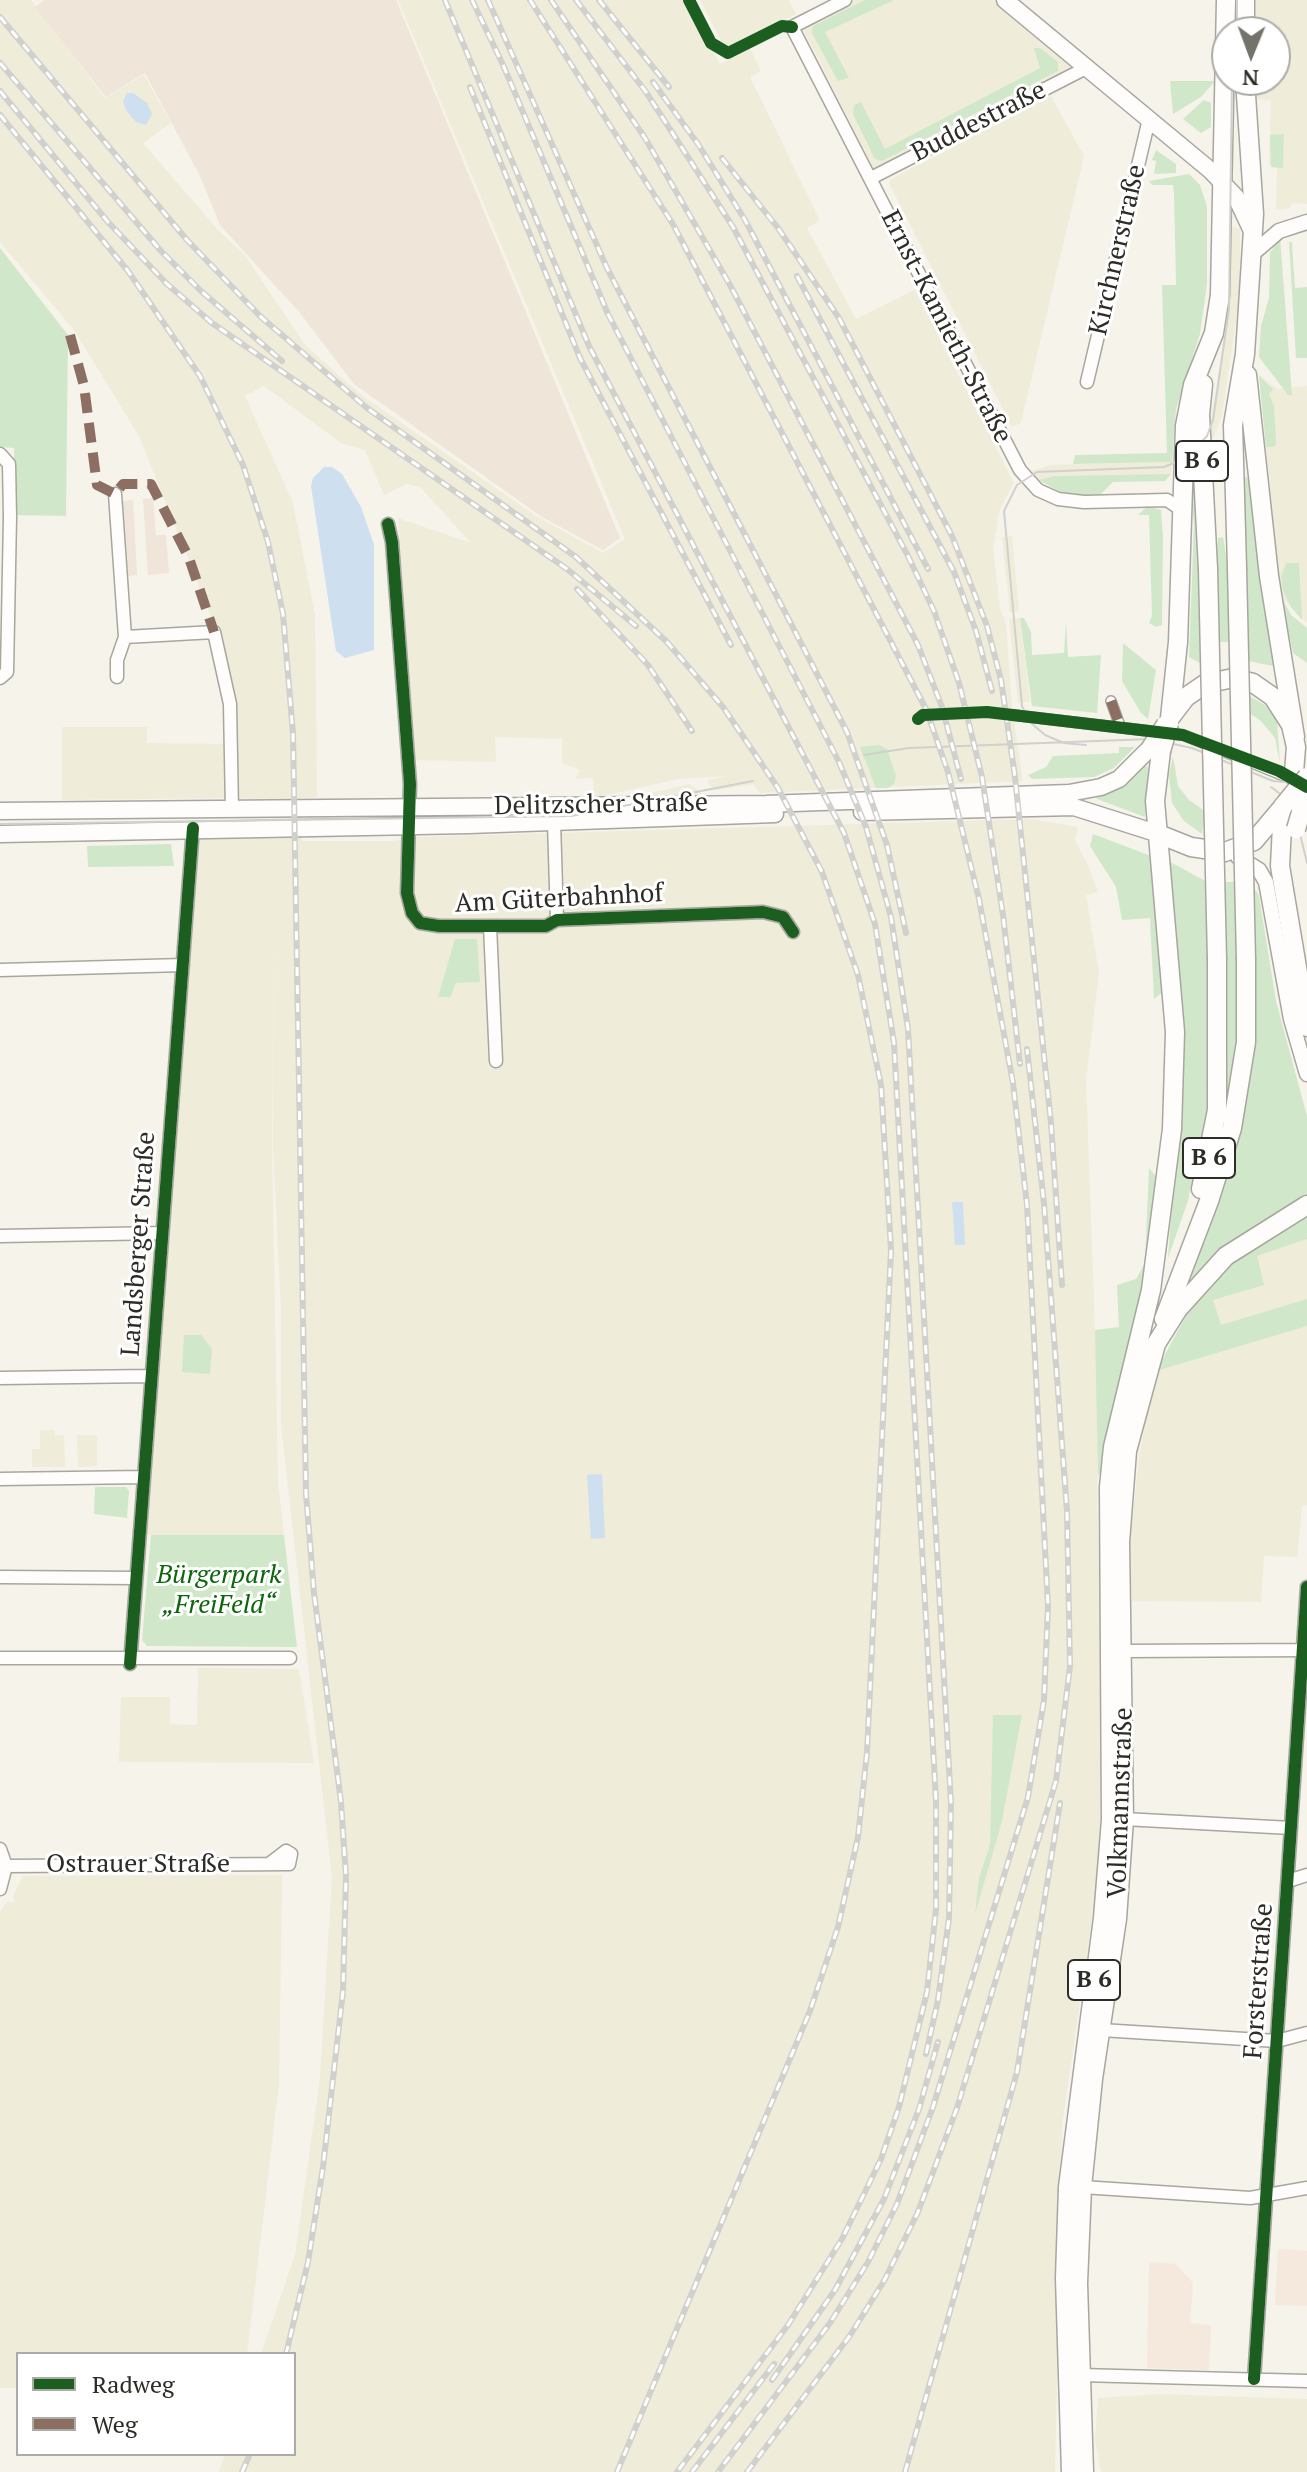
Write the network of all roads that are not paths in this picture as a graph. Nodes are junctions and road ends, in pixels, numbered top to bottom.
1 (845, 0) edge
2 (1005, 0) edge
3 (1226, 0) edge
4 (1088, 67) junction
5 (1246, 96) edge
6 (1149, 119) junction
7 (871, 178) junction
8 (1222, 182) junction
9 (1307, 222) edge
10 (1252, 232) junction
11 (1251, 255) junction
12 (1208, 353) junction
13 (1245, 354) junction
14 (1087, 382) dead end
15 (0, 454) edge
16 (115, 494) dead end
17 (1182, 510) junction
18 (388, 524) dead end
19 (125, 637) junction
20 (117, 677) dead end
21 (0, 678) edge
22 (1233, 678) junction
23 (1297, 682) edge
24 (1111, 701) dead end
25 (1013, 715) tunnel mouth
26 (1168, 721) junction
27 (1120, 726) junction
28 (1295, 737) junction
29 (1155, 750) junction
30 (1301, 774) edge
31 (1307, 790) edge
32 (1284, 804) junction
33 (232, 810) junction
34 (0, 811) edge
35 (408, 818) junction
36 (554, 822) junction
37 (193, 828) junction
38 (1156, 833) junction
39 (0, 834) edge
40 (1225, 852) junction
41 (1282, 888) junction
42 (557, 920) junction
43 (490, 926) junction
44 (793, 932) dead end
45 (183, 965) junction
46 (0, 970) edge
47 (1307, 1027) edge
48 (496, 1061) dead end
49 (1307, 1074) edge
50 (1307, 1205) edge
51 (162, 1233) junction
52 (0, 1236) edge
53 (1148, 1344) junction
54 (151, 1376) junction
55 (0, 1378) edge
56 (143, 1477) junction
57 (0, 1479) edge
58 (0, 1577) edge
59 (135, 1578) junction
60 (1307, 1587) edge
61 (1305, 1650) edge
62 (1124, 1651) junction
63 (0, 1658) edge
64 (290, 1658) dead end
65 (130, 1661) junction
66 (1124, 1819) junction
67 (1291, 1828) junction
68 (0, 1849) edge
69 (269, 1864) dead end
70 (6, 1866) junction
71 (1307, 1875) edge
72 (1288, 1881) junction
73 (0, 1889) edge
74 (1101, 2030) junction
75 (1307, 2033) edge
76 (1277, 2041) junction
77 (1082, 2187) junction
78 (1307, 2188) edge
79 (1266, 2198) junction
80 (1080, 2375) junction
81 (1254, 2379) junction
82 (1307, 2381) edge
83 (1071, 2472) edge
84 (1084, 2472) edge

1 - 7 street, Ernst-Kamieth-Straße
2 - 4 main road
3 - 8 main road
4 - 6 main road
4 - 7 street, Buddestraße
5 - 10 main road
6 - 8 main road
6 - 14 street, Kirchnerstraße
7 - 17 street, Ernst-Kamieth-Straße
8 - 10 main road
8 - 12 main road, B 6
9 - 11 street
10 - 11 main road
11 - 13 main road
12 - 17 main road
12 - 53 main road, B 6, bridge
13 - 23 main road, B 6
13 - 53 main road, bridge
15 - 21 street
16 - 19 street
17 - 26 main road
18 - 35 street
19 - 20 street
19 - 33 street
22 - 23 main road
22 - 26 main road
22 - 28 main road
23 - 28 main road, B 6
24 - 27 street
25 - 27 street
26 - 29 main road, bridge
27 - 31 street
28 - 30 main road, B 6
29 - 35 main road, Delitzscher Straße
29 - 38 main road
30 - 32 main road, bridge
31 - 41 main road, bridge
32 - 40 main road
32 - 41 main road
33 - 34 main road, Delitzscher Straße
33 - 35 main road, Delitzscher Straße
35 - 36 main road, Delitzscher Straße
35 - 37 main road, Delitzscher Straße
35 - 43 street, Am Güterbahnhof
36 - 38 main road, Delitzscher Straße
36 - 42 street, Am Güterbahnhof
37 - 39 main road, Delitzscher Straße
37 - 45 street, Landsberger Straße
38 - 40 main road
38 - 53 main road
40 - 49 street
41 - 47 main road
42 - 43 street, Am Güterbahnhof
42 - 44 street, Am Güterbahnhof
43 - 48 street, Am Güterbahnhof
45 - 46 street
45 - 51 street, Landsberger Straße
50 - 53 main road, Volkmannstraße / B 6
51 - 52 street
51 - 54 street, Landsberger Straße
53 - 62 main road, Volkmannstraße / B 6
53 - 83 main road, Volkmannstraße / B 6
54 - 55 street
54 - 56 street, Landsberger Straße
56 - 57 street
56 - 59 street, Landsberger Straße
58 - 59 street
59 - 65 street, Landsberger Straße
60 - 61 street, Forsterstraße
61 - 62 street
61 - 67 street, Forsterstraße
62 - 66 main road, Volkmannstraße / B 6
63 - 65 street
64 - 65 street
66 - 67 street
66 - 74 main road, Volkmannstraße / B 6
67 - 72 street, Forsterstraße
68 - 70 street
69 - 70 street, Ostrauer Straße
70 - 73 street
71 - 72 street
72 - 76 street, Forsterstraße
74 - 76 street
74 - 77 main road, Volkmannstraße / B 6
75 - 76 street
76 - 79 street, Forsterstraße
77 - 79 street
77 - 80 main road, Volkmannstraße / B 6
78 - 79 street
79 - 81 street, Forsterstraße
80 - 81 street
80 - 84 main road, Volkmannstraße / B 6
81 - 82 street

